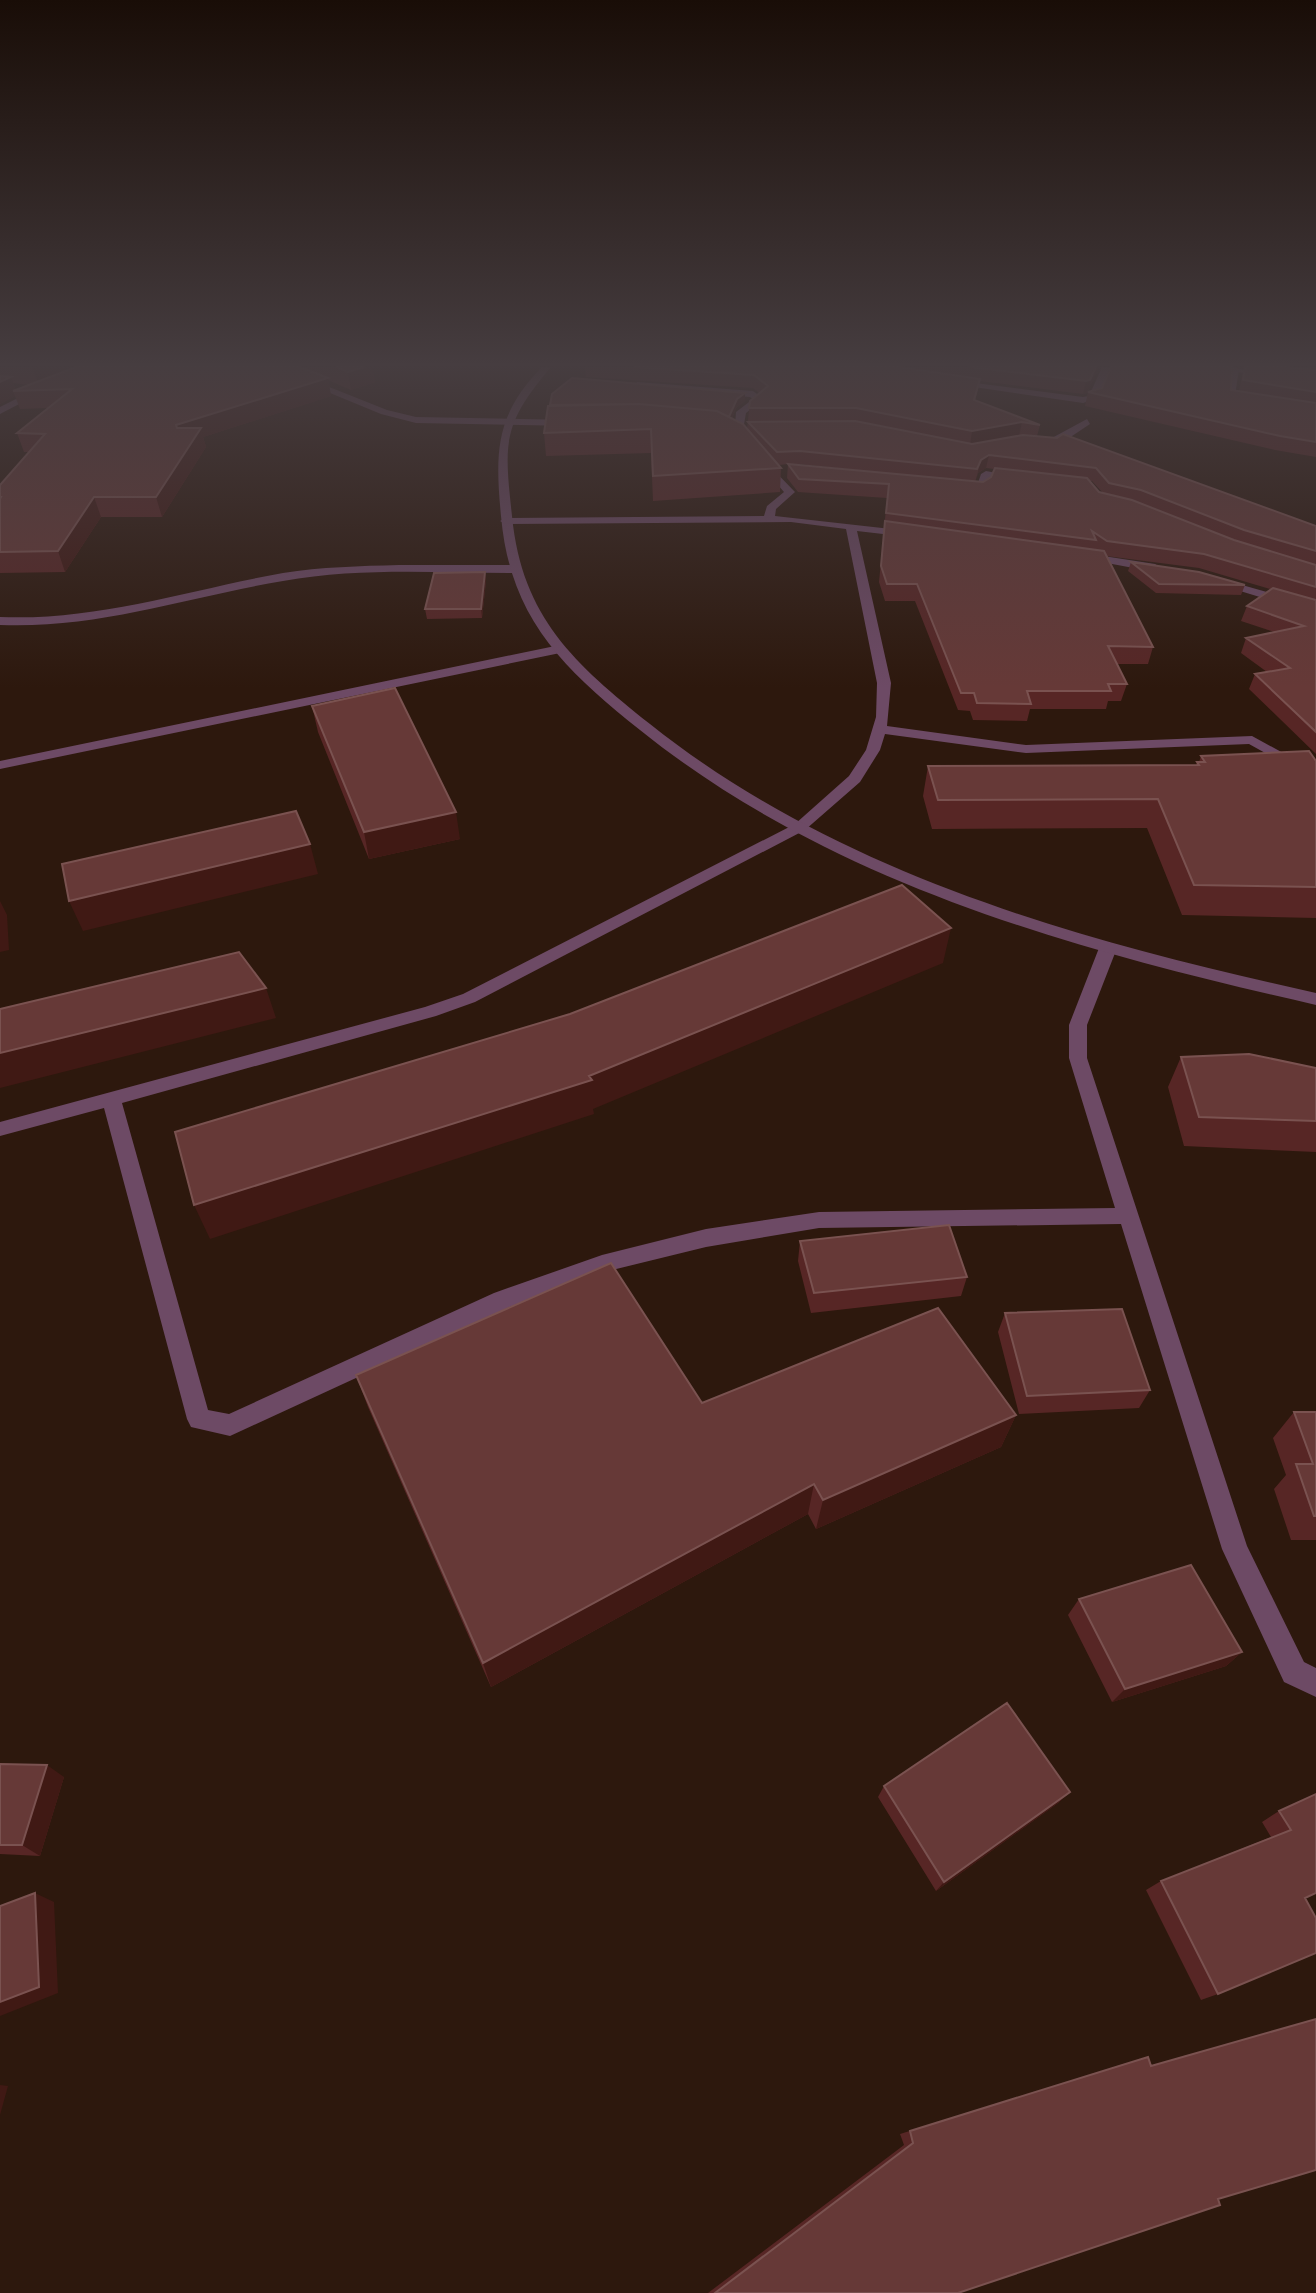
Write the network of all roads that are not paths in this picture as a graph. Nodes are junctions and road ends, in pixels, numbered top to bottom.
1 (503, 474) edge
2 (774, 474) edge
3 (986, 474) edge
4 (986, 474) edge
5 (1030, 479) edge
6 (950, 487) edge
7 (769, 519) junction
8 (506, 521) junction
9 (851, 527) junction
10 (927, 536) edge
11 (1064, 554) edge
12 (515, 569) junction
13 (1169, 570) edge
14 (1211, 578) edge
15 (1316, 596) edge
16 (1310, 608) edge
17 (0, 621) edge
18 (560, 649) junction
19 (879, 729) junction
20 (0, 765) edge
21 (1316, 777) edge
22 (800, 827) junction
23 (1108, 948) junction
24 (1316, 999) edge
25 (111, 1099) junction
26 (0, 1129) edge
27 (1129, 1216) junction
28 (1316, 1683) edge

1 - 8 street
2 - 7 street
3 - 6 street
4 - 5 street
7 - 8 street
7 - 9 street
8 - 12 street
9 - 10 street
9 - 19 street
11 - 13 street
12 - 17 street
12 - 18 street
14 - 16 street
15 - 16 street
18 - 20 street
18 - 22 street
19 - 21 street
19 - 22 street
22 - 23 street
22 - 25 street
23 - 24 street
23 - 27 street
25 - 26 street
25 - 27 street
27 - 28 street

